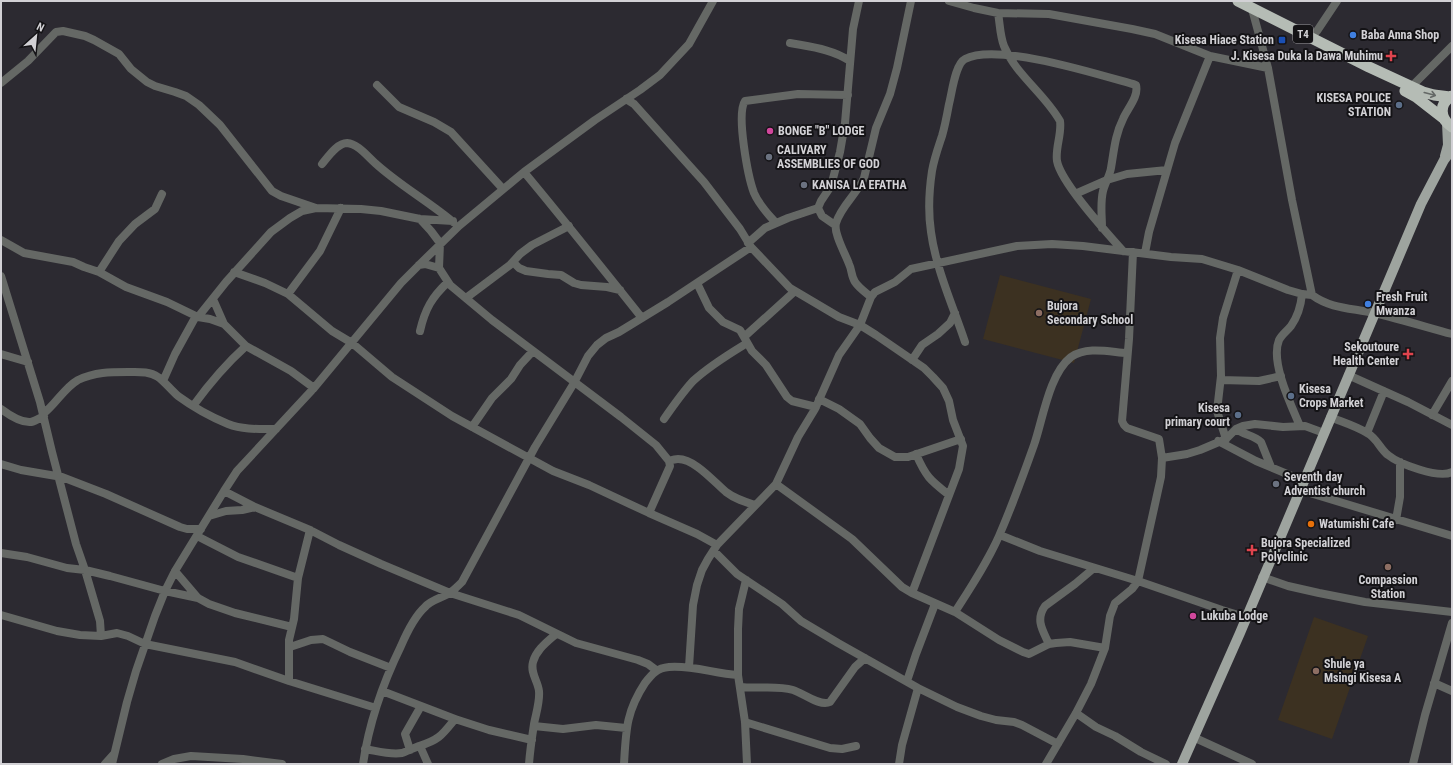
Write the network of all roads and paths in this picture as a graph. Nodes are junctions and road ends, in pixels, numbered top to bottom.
1 (713, 1) edge
2 (859, 1) edge
3 (911, 1) edge
4 (949, 1) edge
5 (1238, 1) edge
6 (1337, 1) edge
7 (1252, 9) junction
8 (998, 13) junction
9 (1311, 38) junction
10 (1002, 39) junction
11 (790, 43) dead end
12 (1452, 46) edge
13 (851, 50) junction
14 (992, 54) junction
15 (1008, 54) junction
16 (841, 55) junction
17 (1210, 56) junction
18 (850, 61) junction
19 (1369, 67) junction
20 (1268, 68) junction
21 (1, 83) edge
22 (377, 85) dead end
23 (1411, 87) junction
24 (848, 95) junction
25 (1451, 97) edge
26 (626, 99) junction
27 (1447, 123) edge
28 (1452, 149) edge
29 (1444, 160) junction
30 (322, 164) dead end
31 (1167, 170) junction
32 (524, 172) junction
33 (1107, 180) junction
34 (503, 189) junction
35 (162, 194) dead end
36 (1075, 194) junction
37 (316, 208) junction
38 (341, 208) junction
39 (818, 208) junction
40 (420, 219) junction
41 (456, 223) junction
42 (776, 223) junction
43 (835, 225) junction
44 (568, 226) junction
45 (1102, 228) junction
46 (1, 240) edge
47 (440, 244) junction
48 (750, 245) junction
49 (1123, 251) junction
50 (1132, 252) junction
51 (1145, 253) junction
52 (513, 262) junction
53 (938, 264) junction
54 (419, 265) junction
55 (439, 268) junction
56 (1238, 270) junction
57 (99, 272) junction
58 (234, 272) junction
59 (1, 276) edge
60 (448, 282) junction
61 (697, 283) junction
62 (620, 290) junction
63 (795, 291) junction
64 (288, 294) junction
65 (1302, 294) junction
66 (1312, 295) junction
67 (871, 297) junction
68 (466, 298) junction
69 (213, 299) junction
70 (955, 313) junction
71 (1374, 313) junction
72 (197, 316) junction
73 (642, 318) junction
74 (224, 324) junction
75 (860, 326) junction
76 (420, 331) dead end
77 (1452, 334) edge
78 (746, 340) junction
79 (965, 342) dead end
80 (352, 343) junction
81 (246, 346) junction
82 (533, 351) junction
83 (1127, 353) junction
84 (1, 354) edge
85 (912, 360) junction
86 (28, 362) junction
87 (1348, 375) junction
88 (1281, 376) junction
89 (1221, 380) junction
90 (163, 381) junction
91 (1452, 381) edge
92 (574, 383) junction
93 (314, 388) junction
94 (1384, 391) junction
95 (40, 402) junction
96 (817, 403) junction
97 (52, 406) junction
98 (193, 406) junction
99 (1, 409) edge
100 (43, 415) junction
101 (1432, 415) junction
102 (1330, 417) junction
103 (664, 419) dead end
104 (1452, 425) edge
105 (1300, 426) junction
106 (472, 427) junction
107 (276, 429) junction
108 (1236, 429) junction
109 (1324, 433) junction
110 (1367, 433) junction
111 (961, 439) junction
112 (1222, 440) junction
113 (916, 454) junction
114 (529, 458) junction
115 (1162, 458) junction
116 (669, 461) junction
117 (1400, 462) junction
118 (1, 464) edge
119 (9, 467) junction
120 (1271, 467) junction
121 (1, 472) edge
122 (1452, 472) edge
123 (58, 475) junction
124 (776, 484) junction
125 (1302, 485) junction
126 (224, 491) junction
127 (949, 495) junction
128 (755, 505) junction
129 (255, 507) junction
130 (648, 513) junction
131 (209, 516) junction
132 (1396, 520) junction
133 (187, 529) junction
134 (201, 529) junction
135 (310, 530) junction
136 (1000, 535) junction
137 (1452, 536) edge
138 (195, 539) junction
139 (715, 548) junction
140 (1, 553) edge
141 (1094, 568) junction
142 (85, 570) junction
143 (175, 571) junction
144 (1262, 577) junction
145 (298, 578) junction
146 (746, 580) junction
147 (1138, 581) junction
148 (166, 591) junction
149 (450, 593) junction
150 (912, 593) junction
151 (198, 598) junction
152 (936, 604) junction
153 (955, 612) junction
154 (1452, 612) edge
155 (1, 615) edge
156 (1245, 617) junction
157 (1452, 623) edge
158 (292, 627) junction
159 (556, 634) junction
160 (102, 636) junction
161 (145, 644) junction
162 (1049, 644) junction
163 (290, 647) junction
164 (1105, 648) junction
165 (865, 658) junction
166 (689, 667) junction
167 (391, 668) junction
168 (656, 670) junction
169 (738, 675) junction
170 (289, 681) junction
171 (907, 681) junction
172 (1434, 683) junction
173 (741, 687) junction
174 (918, 688) junction
175 (382, 691) junction
176 (1452, 691) edge
177 (421, 706) junction
178 (376, 708) junction
179 (1076, 713) junction
180 (455, 719) junction
181 (745, 722) junction
182 (534, 726) junction
183 (626, 728) junction
184 (1193, 737) junction
185 (532, 740) junction
186 (1058, 744) junction
187 (420, 746) junction
188 (856, 746) dead end
189 (365, 749) junction
190 (410, 750) junction
191 (115, 754) junction
192 (105, 764) edge
193 (112, 764) edge
194 (162, 764) edge
195 (282, 764) edge
196 (363, 764) edge
197 (428, 764) edge
198 (529, 764) edge
199 (624, 764) edge
200 (747, 764) edge
201 (899, 764) edge
202 (1046, 764) edge
203 (1166, 764) edge
204 (1182, 764) edge
205 (1252, 764) edge
206 (1413, 764) edge

1 - 26 street
2 - 13 street
3 - 43 street
4 - 8 street
5 - 7 highway, T4
6 - 9 street
7 - 9 highway, T4
7 - 20 street
8 - 10 street
8 - 17 street
9 - 19 highway, T4
10 - 14 street
10 - 15 street
11 - 16 street
12 - 23 street
13 - 16 street
13 - 18 street
14 - 15 street
14 - 53 street
15 - 33 street
15 - 36 street
16 - 18 street
17 - 20 street
17 - 31 street
18 - 24 street
19 - 23 highway, T4
19 - 27 highway, T4
20 - 66 street
21 - 37 street
22 - 34 street
23 -> 25 highway, T4
24 - 39 street
24 - 42 street
25 - 27 highway, T4
26 - 32 street
26 - 48 street
27 - 29 main road
28 - 29 main road
29 - 71 main road
30 - 41 street
31 - 33 street
31 - 51 street
32 - 34 street
32 - 44 street
33 - 36 street
33 - 45 street
34 - 41 street
35 - 57 street
36 - 45 street
37 - 38 street
37 - 58 street
38 - 40 street
38 - 64 street
39 - 42 street
39 - 43 street
40 - 41 street
40 - 47 street
41 - 47 street
42 - 48 street
43 - 67 street
44 - 52 street
44 - 62 street
45 - 49 street
46 - 57 street
47 - 54 street
47 - 55 street
48 - 61 street
48 - 63 street
49 - 50 street
49 - 53 street
50 - 51 street
50 - 83 street
51 - 56 street
52 - 62 street
52 - 68 street
53 - 67 street
53 - 70 street
54 - 55 street
54 - 80 street
55 - 60 street
56 - 65 street
56 - 89 street
57 - 72 street
58 - 64 street
58 - 69 street
59 - 86 street
60 - 68 street
60 - 76 street
61 - 73 street
61 - 78 street
62 - 73 street
63 - 75 street
63 - 78 street
64 - 80 street
65 - 66 street
65 - 88 street
66 - 71 street
67 - 75 street
68 - 82 street
69 - 72 street
69 - 74 street
70 - 79 street
70 - 85 street
71 - 77 street
71 - 87 main road
72 - 74 street
72 - 90 street
73 - 92 street
74 - 81 street
75 - 85 street
75 - 96 street
78 - 96 street
78 - 103 street
80 - 93 street
80 - 106 street
81 - 93 street
81 - 98 street
82 - 92 street
82 - 106 street
83 - 115 street
83 - 136 street
84 - 86 street
85 - 111 street
86 - 95 street
87 - 94 street
87 - 102 main road
88 - 89 street
88 - 105 street
89 - 112 street
90 - 97 street
90 - 98 street
91 - 101 street
92 - 114 street
92 - 116 street
93 - 107 street
94 - 101 street
94 - 110 street
95 - 97 street
95 - 100 street
96 - 113 street
96 - 124 street
97 - 100 street
98 - 107 street
99 - 100 street
100 - 123 street
101 - 104 street
102 - 109 main road
102 - 110 street
105 - 108 street
105 - 109 street
106 - 114 street
107 - 126 street
108 - 112 street
108 - 120 street
109 - 125 main road
110 - 117 street
111 - 113 street
111 - 127 street
112 - 115 street
112 - 120 street
113 - 127 street
114 - 130 street
114 - 149 street
115 - 147 street
116 - 128 street
116 - 130 street
117 - 122 street
117 - 132 street
118 - 119 street
119 - 121 street
119 - 123 street
120 - 125 street
123 - 133 street
123 - 142 street
124 - 128 street
124 - 150 street
125 - 132 street
125 - 144 main road
126 - 129 street
126 - 131 street
127 - 150 street
128 - 139 street
129 - 131 street
129 - 135 street
130 - 139 street
131 - 134 street
132 - 137 street
133 - 134 street
133 - 138 street
134 - 138 street
135 - 145 street
135 - 149 street
136 - 141 street
136 - 153 street
138 - 143 street
138 - 145 street
139 - 146 street
139 - 166 street
140 - 142 street
141 - 147 street
141 - 162 street
142 - 148 street
142 - 160 street
143 - 148 street
143 - 151 street
144 - 154 street
144 - 156 main road
145 - 158 street
146 - 165 street
146 - 169 street
147 - 156 street
147 - 164 street
148 - 151 street
148 - 161 street
149 - 159 street
149 - 167 street
150 - 152 street
151 - 158 street
152 - 153 street
152 - 171 street
153 - 162 street
155 - 160 street
156 - 184 main road
157 - 172 street
158 - 163 street
159 - 168 street
159 - 182 street
160 - 161 street
161 - 170 street
161 - 191 street
162 - 164 street
163 - 167 street
163 - 170 street
164 - 179 street
165 - 171 street
165 - 173 street
166 - 168 street
166 - 169 street
167 - 175 street
168 - 183 street
169 - 173 street
170 - 178 street
171 - 174 street
172 - 176 street
172 - 206 street
173 - 181 street
174 - 186 street
174 - 201 street
175 - 177 street
175 - 178 street
177 - 180 street
177 - 190 street
178 - 189 street
179 - 186 street
179 - 203 street
180 - 185 street
180 - 187 street
181 - 188 street
181 - 200 street
182 - 183 street
182 - 185 street
183 - 199 street
184 - 204 main road
184 - 205 street
185 - 198 street
186 - 202 street
187 - 190 street
187 - 197 street
189 - 190 street
189 - 196 street
191 - 192 street
191 - 193 street
194 - 195 street

